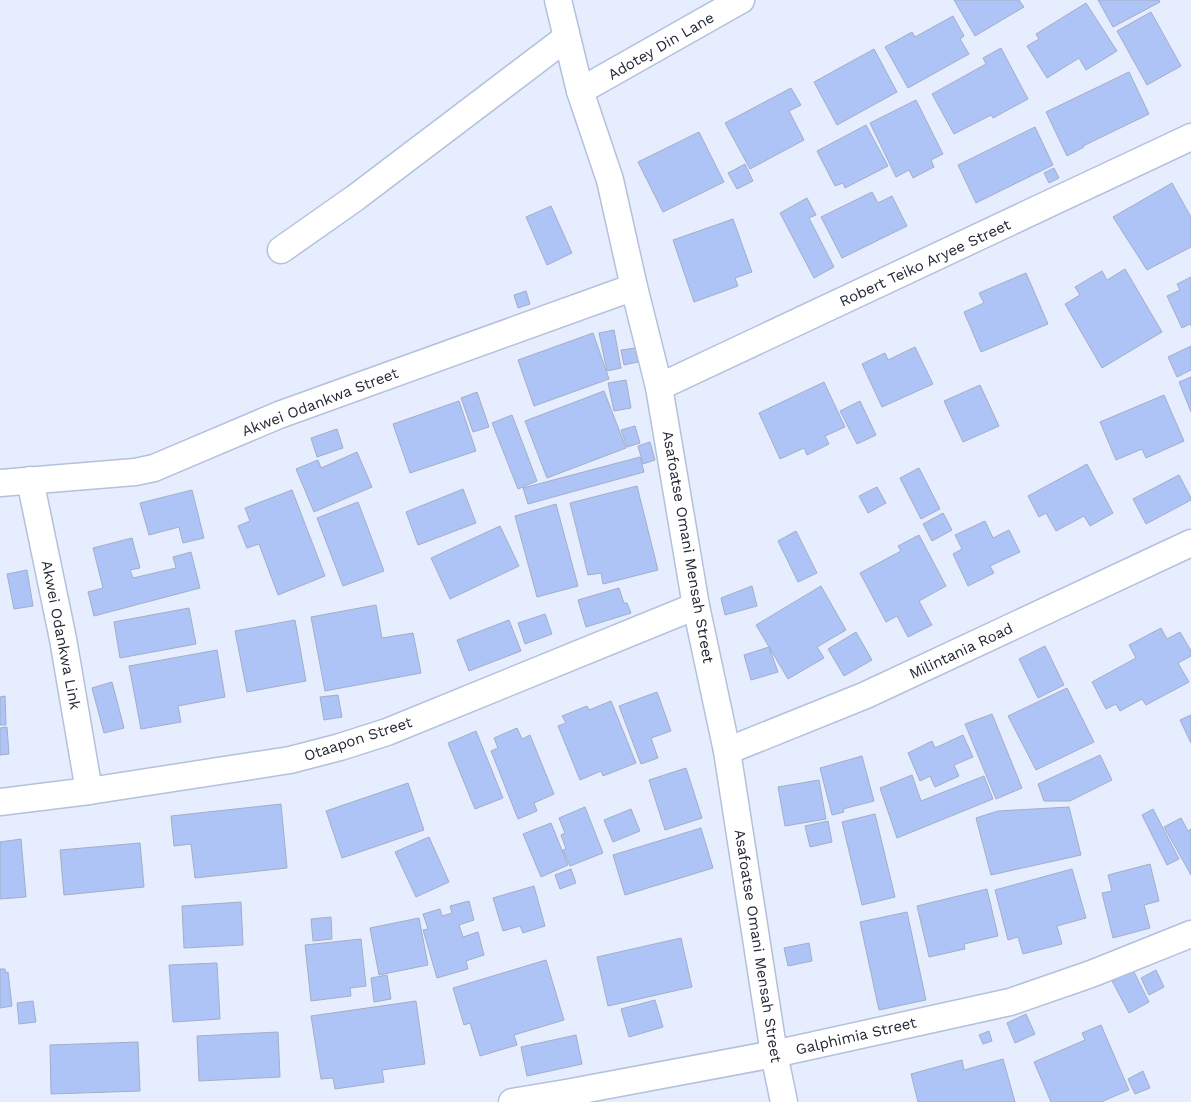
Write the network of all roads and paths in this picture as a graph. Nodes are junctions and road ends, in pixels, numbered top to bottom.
1 (558, 0) edge
2 (742, 0) edge
3 (566, 38) junction
4 (580, 91) junction
5 (1191, 138) edge
6 (281, 250) dead end
7 (634, 287) junction
8 (659, 387) junction
9 (30, 480) junction
10 (0, 483) edge
11 (1191, 543) edge
12 (696, 606) junction
13 (727, 751) junction
14 (89, 790) junction
15 (0, 802) edge
16 (1191, 934) edge
17 (774, 1054) junction
18 (512, 1102) edge
19 (784, 1102) edge

1 - 3 street, Asafoatse Omani Mensah Street
2 - 4 street, Adotey Din Lane
3 - 4 street, Asafoatse Omani Mensah Street
3 - 6 street
4 - 7 street, Asafoatse Omani Mensah Street
5 - 8 street, Robert Teiko Aryee Street
7 - 8 street, Asafoatse Omani Mensah Street
7 - 9 street, Akwei Odankwa Street
8 - 12 street, Asafoatse Omani Mensah Street
9 - 10 street, Akwei Odankwa Street
9 - 14 street, Akwei Odankwa Link
11 - 13 street, Milintania Road
12 - 13 street, Asafoatse Omani Mensah Street
12 - 14 street, Otaapon Street
13 - 17 street, Asafoatse Omani Mensah Street
14 - 15 street, Otaapon Street
16 - 17 street, Galphimia Street
17 - 18 street, Galphimia Street
17 - 19 street, Asafoatse Omani Mensah Street

